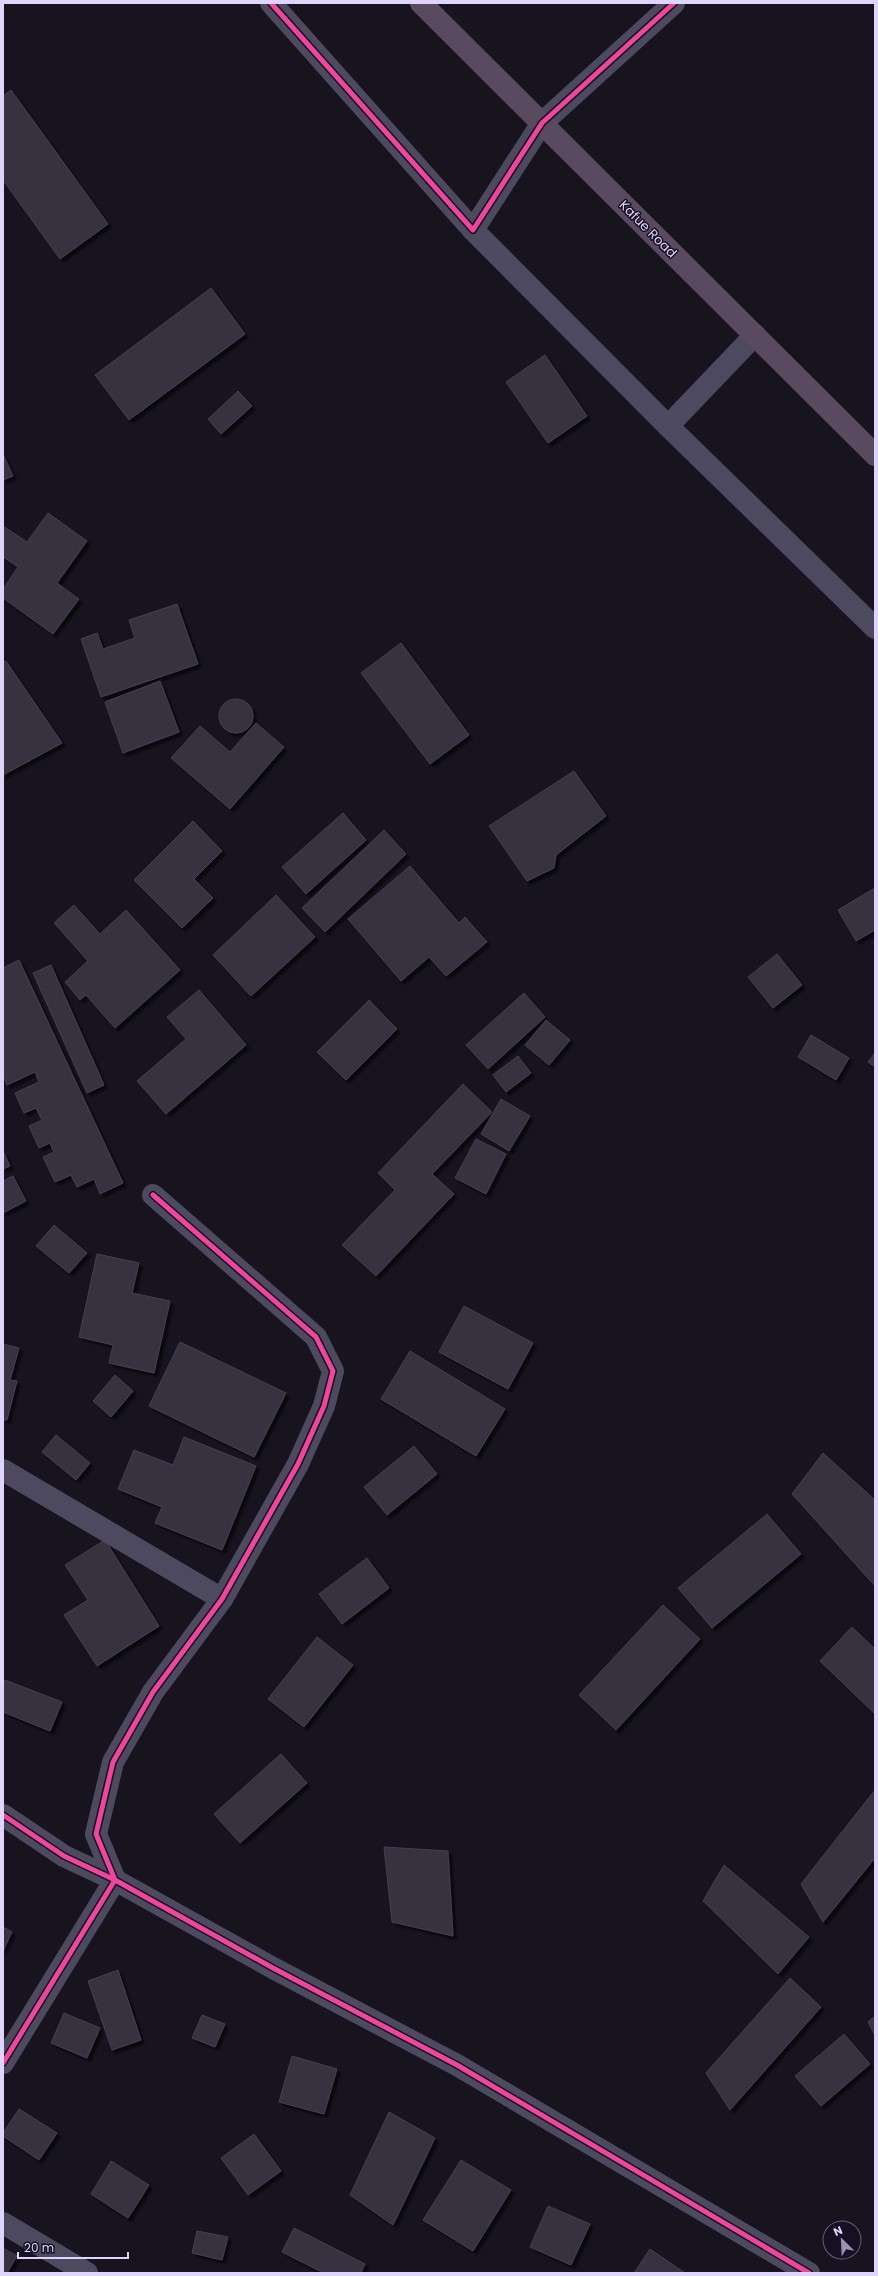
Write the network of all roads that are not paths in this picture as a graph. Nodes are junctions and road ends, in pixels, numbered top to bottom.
1 (271, 3) edge
2 (421, 3) edge
3 (674, 3) edge
4 (542, 123) junction
5 (473, 230) junction
6 (755, 335) junction
7 (668, 426) junction
8 (875, 455) edge
9 (875, 628) edge
10 (153, 1195) dead end
11 (3, 1470) edge
12 (222, 1599) junction
13 (3, 1815) edge
14 (115, 1880) junction
15 (3, 2063) edge
16 (3, 2223) edge
17 (87, 2273) edge
18 (809, 2273) edge

1 - 5 street
2 - 4 highway, Kafue Road
3 - 4 street
4 - 5 street
4 - 6 highway, Kafue Road
5 - 7 street
6 - 7 street
6 - 8 highway, Kafue Road
7 - 9 street
10 - 12 street
11 - 12 street
12 - 14 street
13 - 14 street
14 - 15 street
14 - 18 street
16 - 17 street

